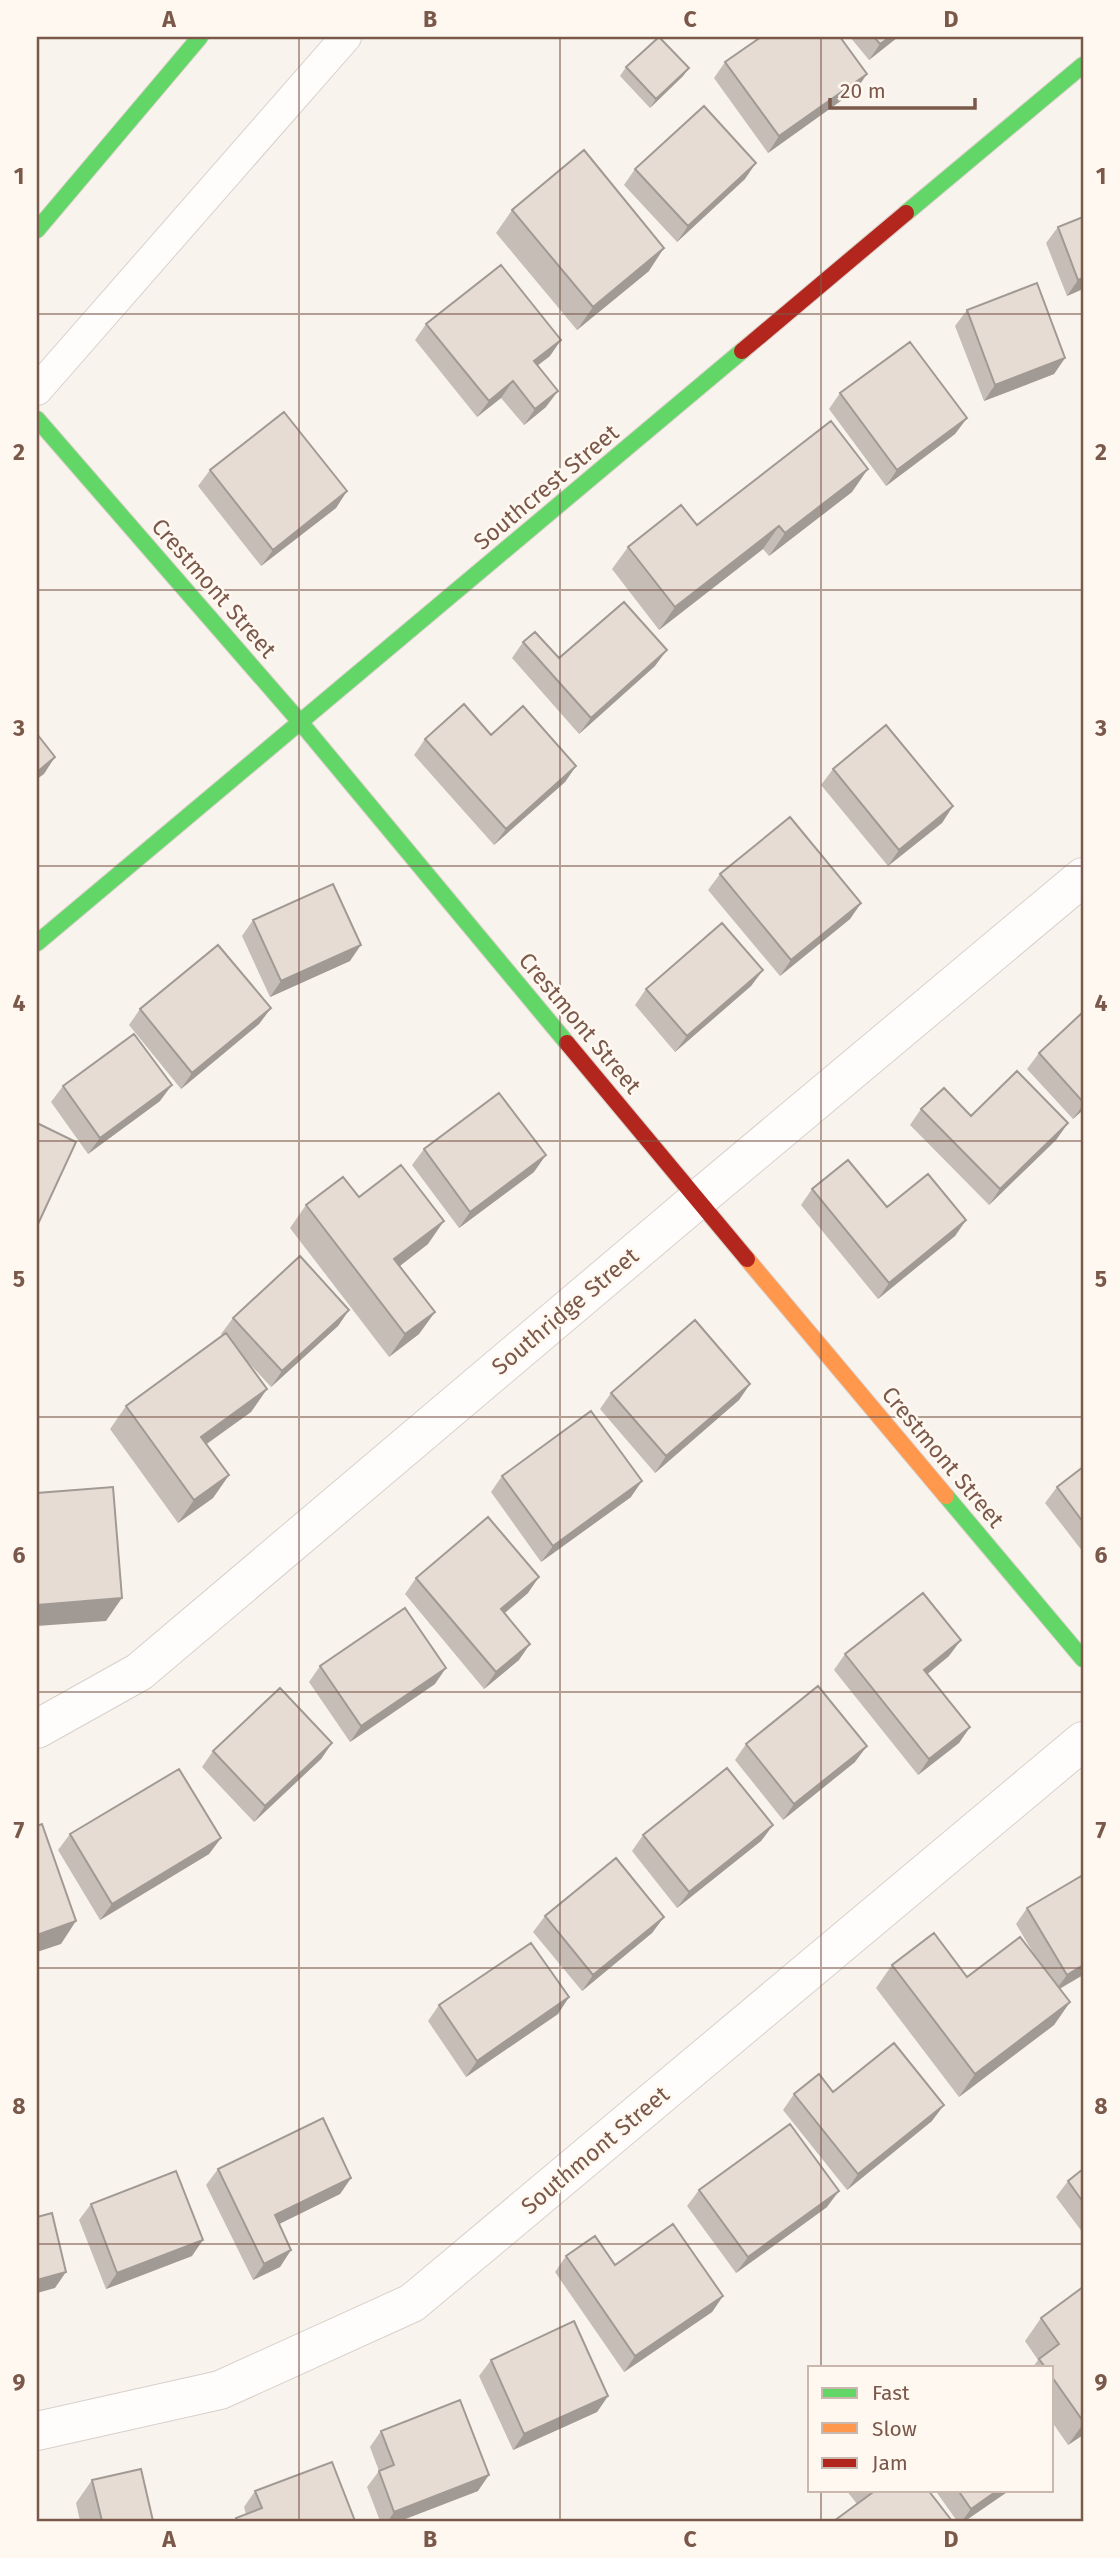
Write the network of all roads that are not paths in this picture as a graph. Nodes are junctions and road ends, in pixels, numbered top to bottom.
1 (200, 37) edge
2 (346, 37) edge
3 (1083, 65) edge
4 (37, 230) edge
5 (37, 390) edge
6 (37, 419) edge
7 (301, 723) junction
8 (1083, 877) edge
9 (37, 943) edge
10 (697, 1199) junction
11 (1083, 1659) edge
12 (37, 1729) edge
13 (1083, 1741) edge
14 (37, 2431) edge

1 - 4 street
2 - 5 lane
3 - 7 street, Southcrest Street
6 - 7 street, Crestmont Street
7 - 9 street, Southcrest Street
7 - 10 street, Crestmont Street
8 - 10 street, Southridge Street
10 - 11 street, Crestmont Street
10 - 12 street, Southridge Street
13 - 14 street, Southmont Street

